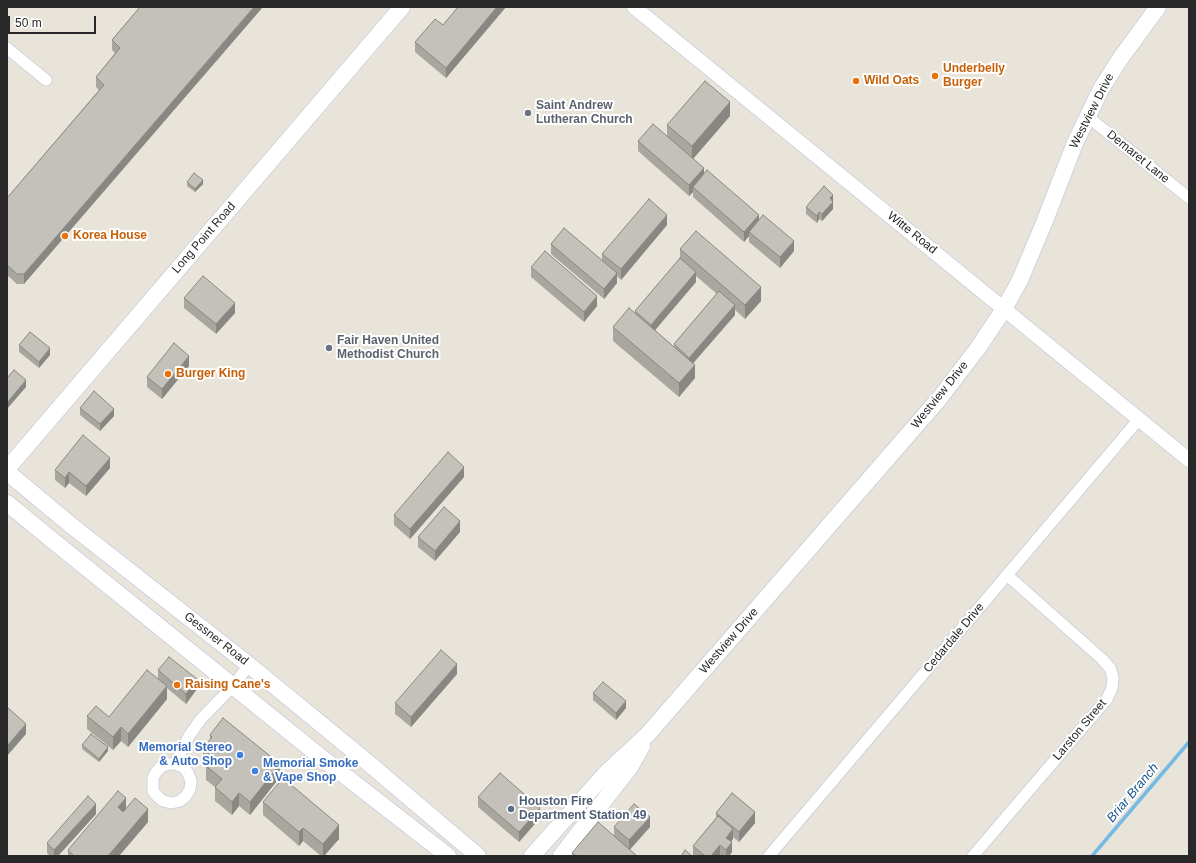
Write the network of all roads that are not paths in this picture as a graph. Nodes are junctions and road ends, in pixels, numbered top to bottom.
1 (402, 7) edge
2 (634, 7) edge
3 (1158, 7) edge
4 (7, 48) edge
5 (46, 80) dead end
6 (1087, 116) junction
7 (1189, 198) edge
8 (1004, 309) junction
9 (1139, 418) junction
10 (1189, 460) edge
11 (7, 469) edge
12 (7, 472) edge
13 (7, 503) edge
14 (1007, 575) junction
15 (249, 665) junction
16 (233, 686) junction
17 (648, 734) junction
18 (366, 761) junction
19 (175, 764) dead end
20 (350, 780) junction
21 (476, 855) edge
22 (448, 856) edge
23 (532, 856) edge
24 (561, 856) edge
25 (769, 856) edge
26 (973, 856) edge

1 - 11 main road, Long Point Road
2 - 8 street, Witte Road
3 - 6 main road, Westview Drive
4 - 5 street
6 - 7 street, Demaret Lane
6 - 8 main road, Westview Drive
8 - 9 street, Witte Road
8 - 17 main road, Westview Drive
9 - 10 street, Witte Road
9 - 14 street, Cedardale Drive
12 - 15 main road, Gessner Road
13 - 16 main road
14 - 25 street, Cedardale Drive
14 - 26 street, Larston Street
15 - 16 street
15 - 18 main road, Gessner Road
16 - 19 street
16 - 20 main road
17 - 23 main road, Westview Drive
17 - 24 main road, Westview Drive
18 - 20 main road
18 - 21 main road, Gessner Road
20 - 22 main road

